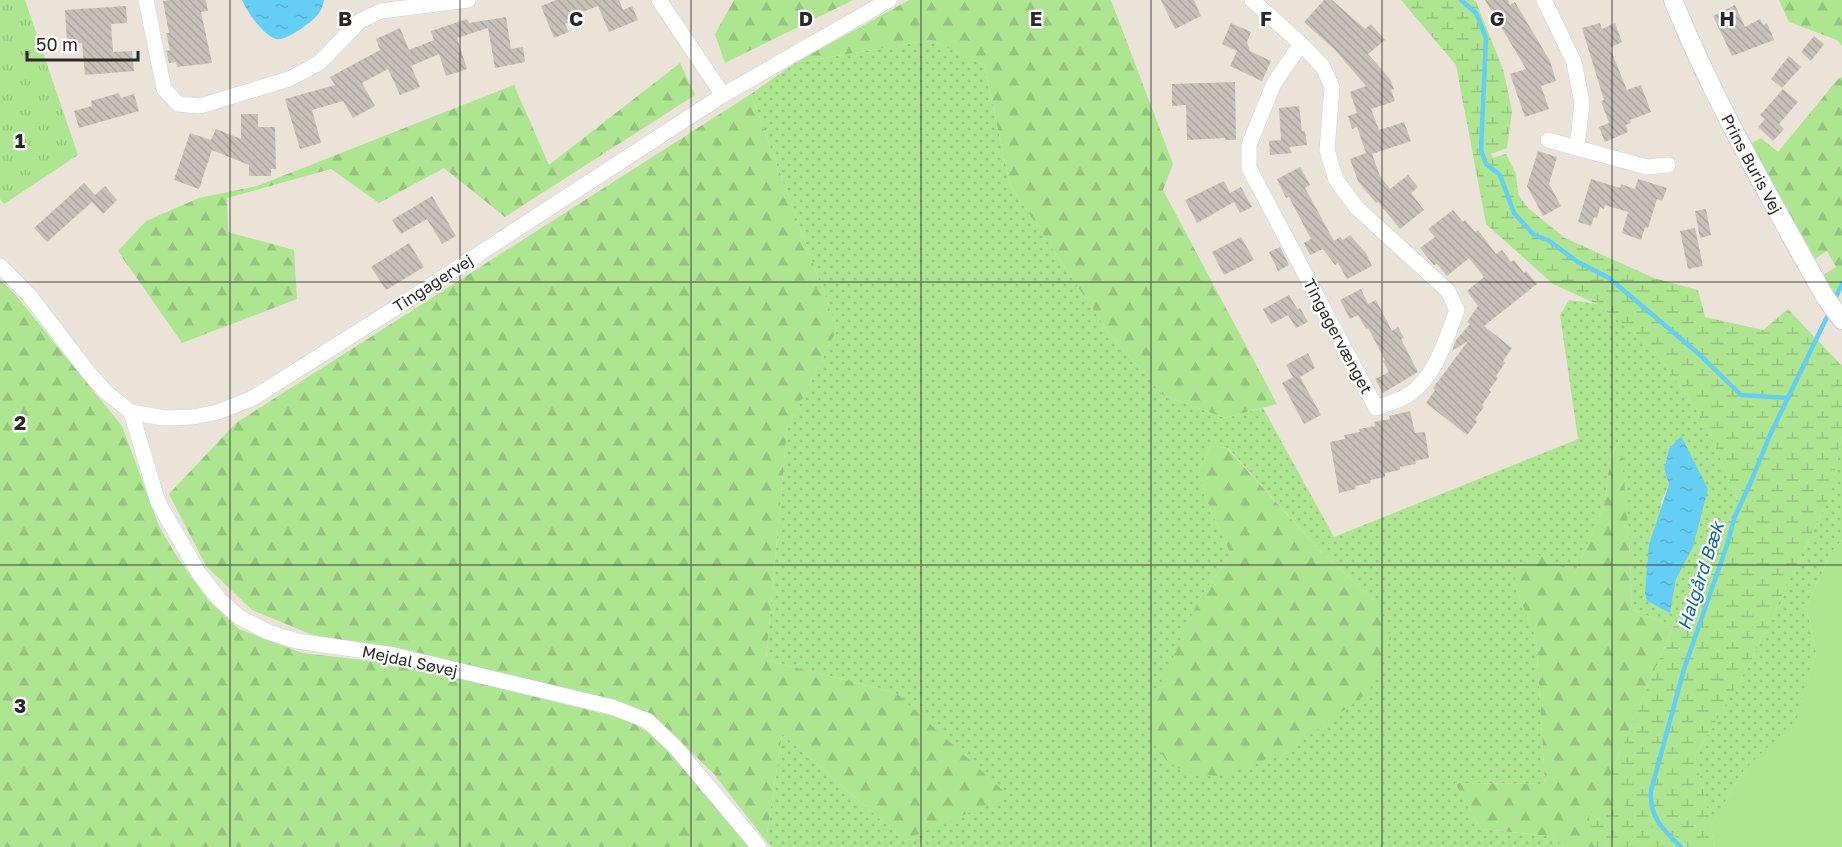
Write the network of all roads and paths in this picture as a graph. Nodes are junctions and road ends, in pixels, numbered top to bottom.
1 (146, 0) edge
2 (468, 0) edge
3 (659, 0) edge
4 (889, 0) edge
5 (1252, 0) edge
6 (1544, 0) edge
7 (1673, 0) edge
8 (1301, 44) junction
9 (723, 95) junction
10 (1548, 140) dead end
11 (1577, 148) junction
12 (1668, 165) dead end
13 (0, 266) edge
14 (1842, 320) edge
15 (131, 412) junction
16 (759, 847) edge

1 - 2 street
3 - 9 street
4 - 9 street, Tingagervej
5 - 8 street, Tingagervænget
6 - 11 street
7 - 14 street, Prins Buris Vej
8 - 8 street, Tingagervænget
9 - 15 street, Tingagervej
10 - 11 street
11 - 12 street
13 - 15 street, Tingagervej
15 - 16 street, Mejdal Søvej

